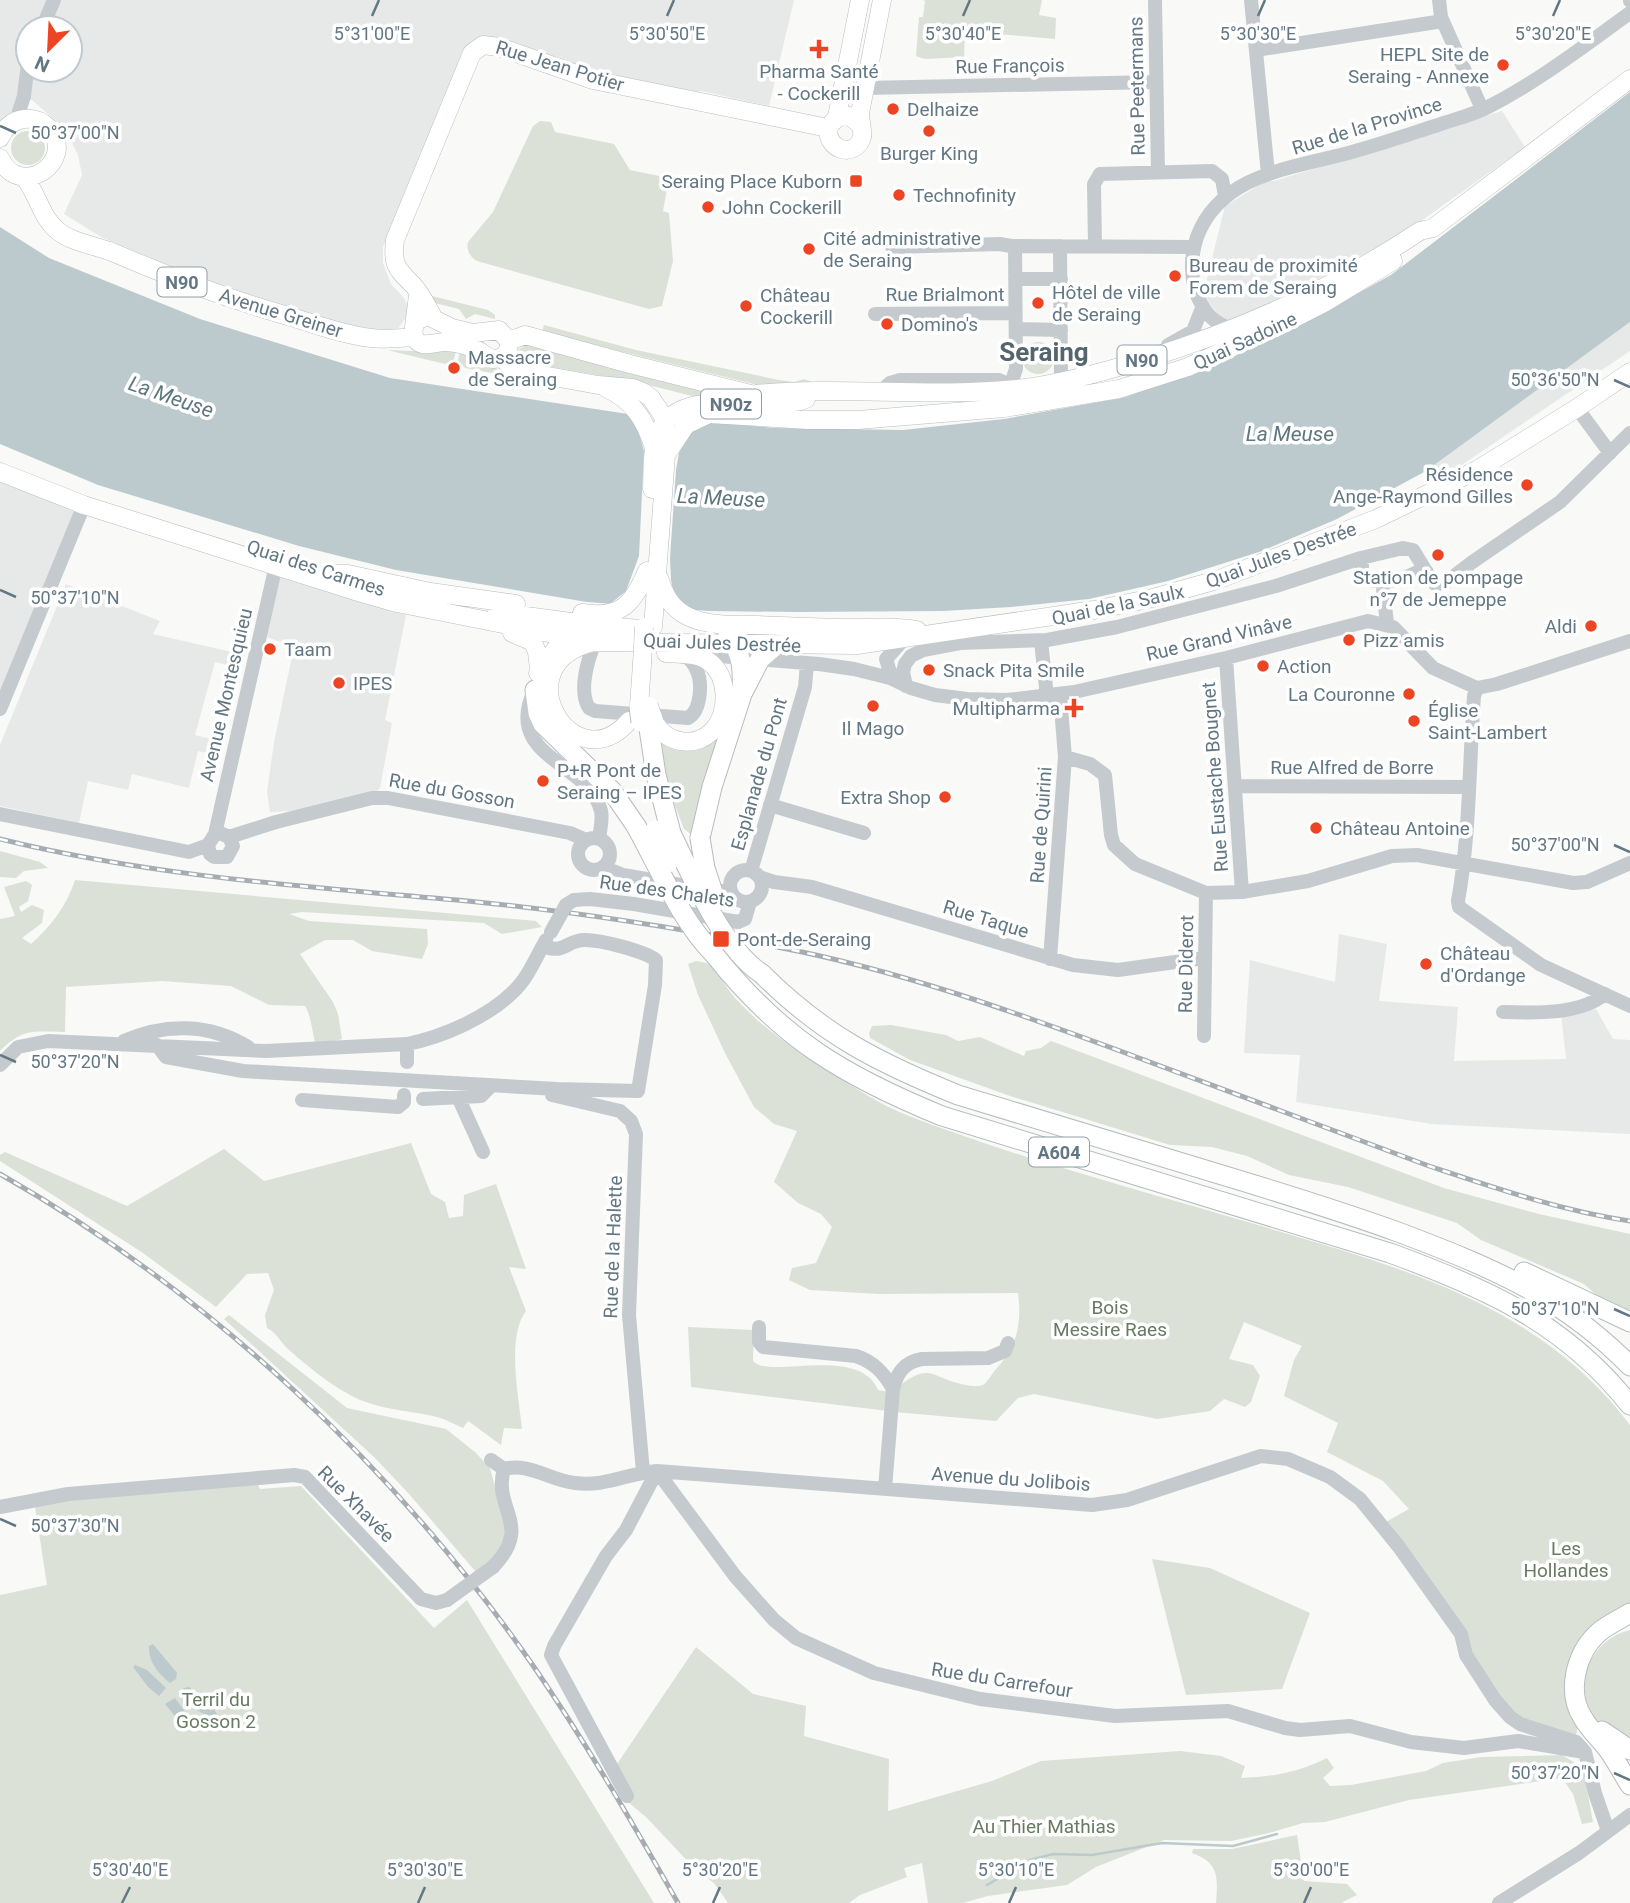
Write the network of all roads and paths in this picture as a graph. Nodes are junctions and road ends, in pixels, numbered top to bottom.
1 (860, 0) edge
2 (883, 0) edge
3 (1155, 0) edge
4 (1251, 0) edge
5 (1439, 0) edge
6 (1630, 13) edge
7 (1443, 21) junction
8 (1256, 50) junction
9 (1630, 79) edge
10 (1156, 82) junction
11 (25, 84) edge
12 (865, 88) junction
13 (24, 96) junction
14 (1482, 109) junction
15 (36, 120) junction
16 (16, 121) junction
17 (833, 123) junction
18 (861, 125) junction
19 (0, 138) edge
20 (0, 160) edge
21 (1158, 172) junction
22 (42, 173) junction
23 (1216, 173) junction
24 (1261, 176) junction
25 (24, 177) junction
26 (1225, 196) junction
27 (37, 197) junction
28 (1433, 228) junction
29 (1015, 246) junction
30 (1060, 246) junction
31 (1095, 246) junction
32 (892, 247) dead end
33 (1194, 247) junction
34 (1015, 279) junction
35 (1061, 279) junction
36 (1202, 308) junction
37 (1015, 313) junction
38 (875, 314) dead end
39 (423, 325) junction
40 (1016, 329) junction
41 (1233, 329) junction
42 (1061, 330) junction
43 (485, 333) junction
44 (505, 349) junction
45 (482, 352) junction
46 (1157, 355) junction
47 (1630, 372) edge
48 (1061, 382) junction
49 (598, 385) junction
50 (1009, 389) junction
51 (826, 392) junction
52 (756, 394) junction
53 (794, 404) junction
54 (1577, 408) junction
55 (666, 418) junction
56 (867, 418) junction
57 (1630, 433) edge
58 (660, 452) junction
59 (1610, 453) junction
60 (0, 459) edge
61 (0, 472) edge
62 (84, 505) junction
63 (1361, 558) junction
64 (276, 565) junction
65 (1424, 568) junction
66 (652, 572) junction
67 (332, 574) junction
68 (1382, 581) junction
69 (642, 607) junction
70 (466, 617) junction
71 (1387, 623) junction
72 (586, 624) junction
73 (643, 631) junction
74 (910, 634) junction
75 (565, 637) junction
76 (1041, 641) junction
77 (1630, 641) edge
78 (595, 642) junction
79 (680, 649) junction
80 (748, 649) junction
81 (1226, 658) junction
82 (813, 663) junction
83 (885, 665) junction
84 (539, 669) junction
85 (854, 669) junction
86 (906, 686) junction
87 (1477, 688) junction
88 (535, 690) junction
89 (1054, 696) junction
90 (0, 709) edge
91 (644, 717) junction
92 (1066, 757) junction
93 (1236, 786) junction
94 (1468, 787) junction
95 (770, 806) junction
96 (0, 814) edge
97 (654, 829) junction
98 (863, 833) dead end
99 (217, 839) junction
100 (593, 839) junction
101 (1465, 862) junction
102 (1630, 863) edge
103 (603, 867) junction
104 (755, 874) junction
105 (730, 891) junction
106 (1242, 892) junction
107 (1206, 893) junction
108 (750, 902) junction
109 (543, 946) junction
110 (1204, 958) junction
111 (1050, 959) junction
112 (762, 974) junction
113 (1605, 994) junction
114 (1630, 1006) edge
115 (1503, 1012) dead end
116 (1204, 1036) dead end
117 (119, 1043) junction
118 (407, 1044) junction
119 (253, 1050) junction
120 (162, 1051) junction
121 (407, 1062) dead end
122 (0, 1065) edge
123 (491, 1086) junction
124 (542, 1088) junction
125 (404, 1095) dead end
126 (423, 1099) dead end
127 (459, 1099) junction
128 (302, 1100) dead end
129 (483, 1152) dead end
130 (1358, 1216) junction
131 (1630, 1322) edge
132 (760, 1327) dead end
133 (1008, 1343) dead end
134 (1630, 1366) edge
135 (893, 1389) junction
136 (1630, 1405) edge
137 (491, 1460) dead end
138 (505, 1469) junction
139 (650, 1471) junction
140 (885, 1489) junction
141 (0, 1507) edge
142 (1630, 1613) edge
143 (1630, 1622) edge
144 (1630, 1750) edge
145 (1586, 1752) junction
146 (1630, 1785) edge
147 (627, 1796) dead end
148 (1630, 1815) edge
149 (1608, 1831) junction
150 (1499, 1903) edge

1 - 17 main road
2 - 12 main road
3 - 10 street, Rue Peetermans
4 - 8 street
5 - 7 street
6 - 14 street, Rue de la Province
7 - 8 street
7 - 14 street
8 - 24 street
9 - 28 main road, Quai Sadoine / N90
10 - 12 street, Rue François
10 - 21 street, Rue Peetermans
11 - 13 street
12 - 18 main road
13 - 15 street
13 - 16 street
14 - 24 street, Rue de la Province
15 - 16 main road
15 - 22 main road
16 - 19 main road
17 - 18 main road
17 - 18 main road
17 - 39 main road, Rue Jean Potier
20 - 25 main road, Avenue Greiner
21 - 23 street, Rue de la Province
21 - 31 street, Rue de la Province
22 - 25 main road
22 - 27 main road
23 - 24 street, Rue de la Province
23 - 26 street
24 - 26 street, Rue de la Province
25 - 27 main road, Avenue Greiner / N90
26 - 33 street
27 - 39 main road, Avenue Greiner / N90
28 - 41 main road, Quai Sadoine / N90
28 - 56 main road, Quai Sadoine / N90
29 - 30 street
29 - 32 street
29 - 34 street
30 - 31 street
30 - 35 street
31 - 33 street
33 - 36 street
34 - 35 street
34 - 37 street
35 - 42 street
36 - 41 street
36 - 46 street
37 - 38 street, Rue Brialmont
37 - 40 street
39 - 43 main road
39 - 45 main road
40 - 42 street
40 - 50 street
41 - 46 main road, Quai Sadoine / N90
42 - 48 street
43 - 44 main road
43 - 45 main road
44 - 45 main road
44 - 49 main road
44 - 52 main road, N90
46 - 48 main road, Quai Sadoine / N90
47 - 54 main road, Quai Jules Destrée
48 - 50 main road, Quai Sadoine / N90
49 - 55 main road
49 - 58 main road
50 - 51 main road, Quai Sadoine / N90
51 - 52 main road, N90
51 - 53 main road, N90z
52 - 53 main road, N90
53 - 55 main road, N90z
53 - 56 main road, N90
54 - 59 street
54 - 74 main road, Quai Jules Destrée
55 - 58 main road
56 - 58 main road, N90z
57 - 59 street
58 - 66 main road, A604
59 - 65 street
60 - 67 main road, Quai des Carmes
61 - 62 main road, Quai des Carmes
62 - 64 main road, Quai des Carmes
62 - 90 street
63 - 65 street, Quai de la Saulx
63 - 68 street
63 - 76 street, Quai de la Saulx
64 - 70 main road, Quai des Carmes
64 - 99 street, Avenue Montesquieu
65 - 68 street
66 - 69 main road, A604
66 - 74 main road
67 - 69 main road
67 - 72 main road, Quai des Carmes
68 - 71 street
69 - 73 main road, A604
70 - 75 main road, Quai des Carmes
70 - 84 main road
71 - 81 street, Rue Grand Vinâve
71 - 87 street
72 - 73 main road, Quai des Carmes
72 - 75 main road
73 - 78 main road, Quai des Carmes
73 - 79 main road, Quai Jules Destrée
73 - 80 main road, Quai Jules Destrée
73 - 91 main road, A604, bridge
74 - 80 main road, Quai Jules Destrée
74 - 80 main road, Quai Jules Destrée
74 - 83 street
75 - 78 main road, Quai des Carmes
75 - 84 main road
76 - 86 street, Quai de la Saulx
76 - 89 street, Rue de Quirini
77 - 87 street
78 - 79 main road
78 - 79 street
78 - 91 main road
79 - 80 main road, Quai Jules Destrée
79 - 91 main road
80 - 82 street
80 - 112 highway, bridge
81 - 89 street, Rue Grand Vinâve
81 - 93 street, Rue Eustache Bougnet
82 - 83 street
82 - 85 street
82 - 95 street, Esplanade du Pont
83 - 85 street
83 - 86 street
84 - 88 main road
85 - 86 street, Rue Grand Vinâve
86 - 89 street, Rue Grand Vinâve
87 - 94 street
88 - 97 highway
88 - 100 street
89 - 92 street, Rue de Quirini
91 - 97 highway, A604
92 - 107 street
92 - 111 street, Rue de Quirini
93 - 94 street, Rue Alfred de Borre
93 - 106 street, Rue Eustache Bougnet
94 - 101 street
95 - 98 street
95 - 104 street, Esplanade du Pont
96 - 99 street, Rue du Gosson
97 - 112 highway, A604, bridge
97 - 136 highway, A604, bridge
99 - 100 street, Rue du Gosson
100 - 103 street
100 - 103 street
101 - 102 street
101 - 106 street
101 - 113 street
103 - 105 street
104 - 105 street, Esplanade du Pont
104 - 108 street, Esplanade du Pont
104 - 111 street, Rue Taque
105 - 108 street
106 - 107 street
107 - 110 street, Rue Diderot
108 - 109 street, Rue des Chalets, bridge
109 - 118 street, Rue des Chalets
109 - 124 street
110 - 111 street, Rue Taque
110 - 116 street, Rue Diderot
112 - 130 highway, A604
113 - 114 street
113 - 115 street
117 - 119 street, Rue des Chalets
117 - 120 street, Rue des Chalets
117 - 122 street, Rue des Chalets
118 - 119 street, Rue des Chalets
118 - 121 street
119 - 120 street, Rue des Chalets
120 - 123 street
123 - 124 street
123 - 127 street
124 - 139 street, Rue de la Halette
125 - 128 street
126 - 127 street
127 - 129 street
130 - 131 highway
130 - 134 highway, A604
132 - 135 street
133 - 135 street
135 - 140 street
137 - 138 street
138 - 139 street, Avenue du Jolibois
138 - 141 street, Rue Xhavée, bridge
139 - 140 street, Avenue du Jolibois
139 - 145 street, Rue du Carrefour
139 - 147 street
140 - 145 street, Avenue du Jolibois
142 - 146 highway
143 - 144 highway
145 - 149 street
148 - 149 street
149 - 150 street

